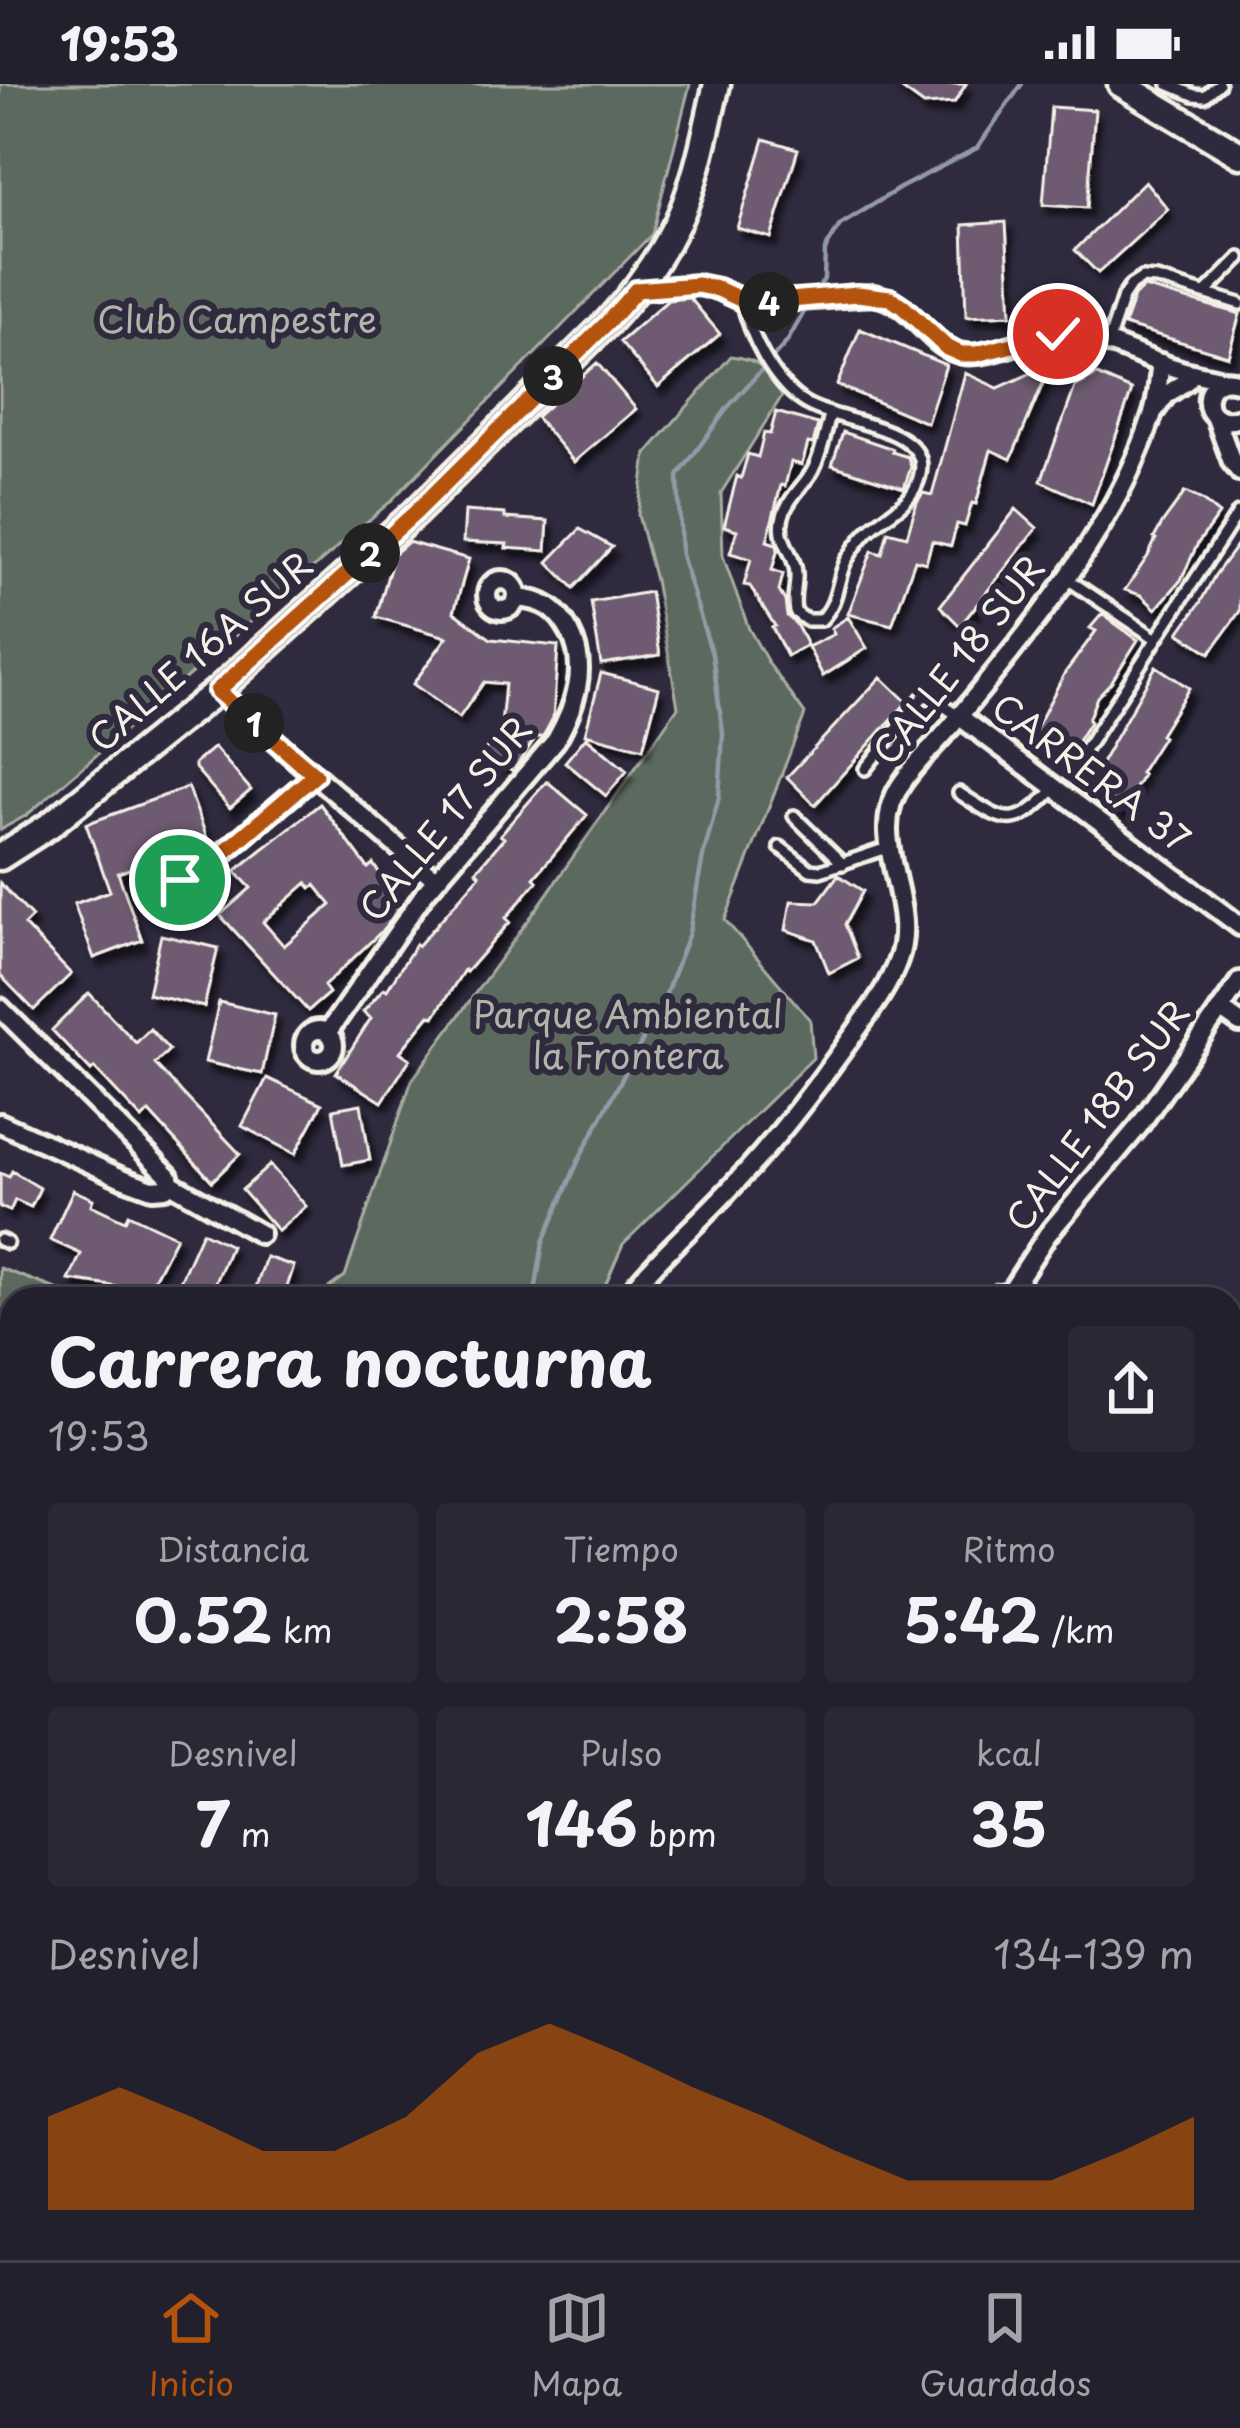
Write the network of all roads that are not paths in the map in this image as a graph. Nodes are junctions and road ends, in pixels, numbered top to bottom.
1 (717, 84) edge
2 (1121, 84) edge
3 (1168, 84) edge
4 (1219, 84) edge
5 (1240, 155) edge
6 (1240, 259) edge
7 (636, 290) junction
8 (1205, 293) junction
9 (742, 300) junction
10 (1240, 304) edge
11 (1108, 343) junction
12 (1176, 371) junction
13 (1231, 381) edge
14 (1208, 400) junction
15 (1155, 411) junction
16 (830, 415) junction
17 (1216, 418) junction
18 (1238, 419) edge
19 (1226, 448) junction
20 (1240, 472) edge
21 (1238, 513) edge
22 (1066, 578) junction
23 (517, 598) dead end
24 (1155, 638) junction
25 (217, 691) junction
26 (959, 717) junction
27 (1083, 753) dead end
28 (865, 769) dead end
29 (315, 775) junction
30 (1056, 787) junction
31 (958, 793) dead end
32 (794, 816) dead end
33 (780, 847) dead end
34 (890, 847) junction
35 (0, 857) edge
36 (843, 864) junction
37 (436, 880) junction
38 (187, 884) dead end
39 (1240, 926) edge
40 (1240, 981) edge
41 (0, 1008) edge
42 (1220, 1009) junction
43 (1240, 1023) edge
44 (328, 1032) dead end
45 (0, 1123) edge
46 (170, 1183) junction
47 (260, 1234) dead end
48 (634, 1287) edge
49 (1014, 1287) edge

1 - 7 street, CALLE 16A SUR
2 - 5 street
3 - 4 lane
6 - 8 lane
7 - 9 street
7 - 25 street, CALLE 16A SUR
8 - 10 lane
8 - 11 lane
9 - 11 street
9 - 16 lane
11 - 12 street
12 - 13 street
12 - 14 street
12 - 15 street, CALLE 18 SUR
12 - 15 street, CALLE 18 SUR
13 - 14 street
14 - 17 street
15 - 22 street, CALLE 18 SUR
16 - 16 lane
17 - 18 street
17 - 19 street
18 - 19 street
19 - 20 street
21 - 24 lane
22 - 24 lane
22 - 26 street, CALLE 18 SUR
23 - 37 street, CALLE 17 SUR
24 - 27 lane
25 - 29 street
25 - 35 street, CALLE 16A SUR
26 - 28 lane
26 - 30 street, CARRERA 37
26 - 34 street, CALLE 18 SUR
29 - 37 street
29 - 38 street
30 - 31 lane
30 - 39 street, CARRERA 37
32 - 36 lane
33 - 36 lane
34 - 36 lane
34 - 48 street, CALLE 18 SUR
37 - 44 street, CALLE 17 SUR
40 - 42 street, CALLE 18B SUR
41 - 46 street
42 - 43 street
42 - 49 street, CALLE 18B SUR
45 - 46 street
46 - 47 street

